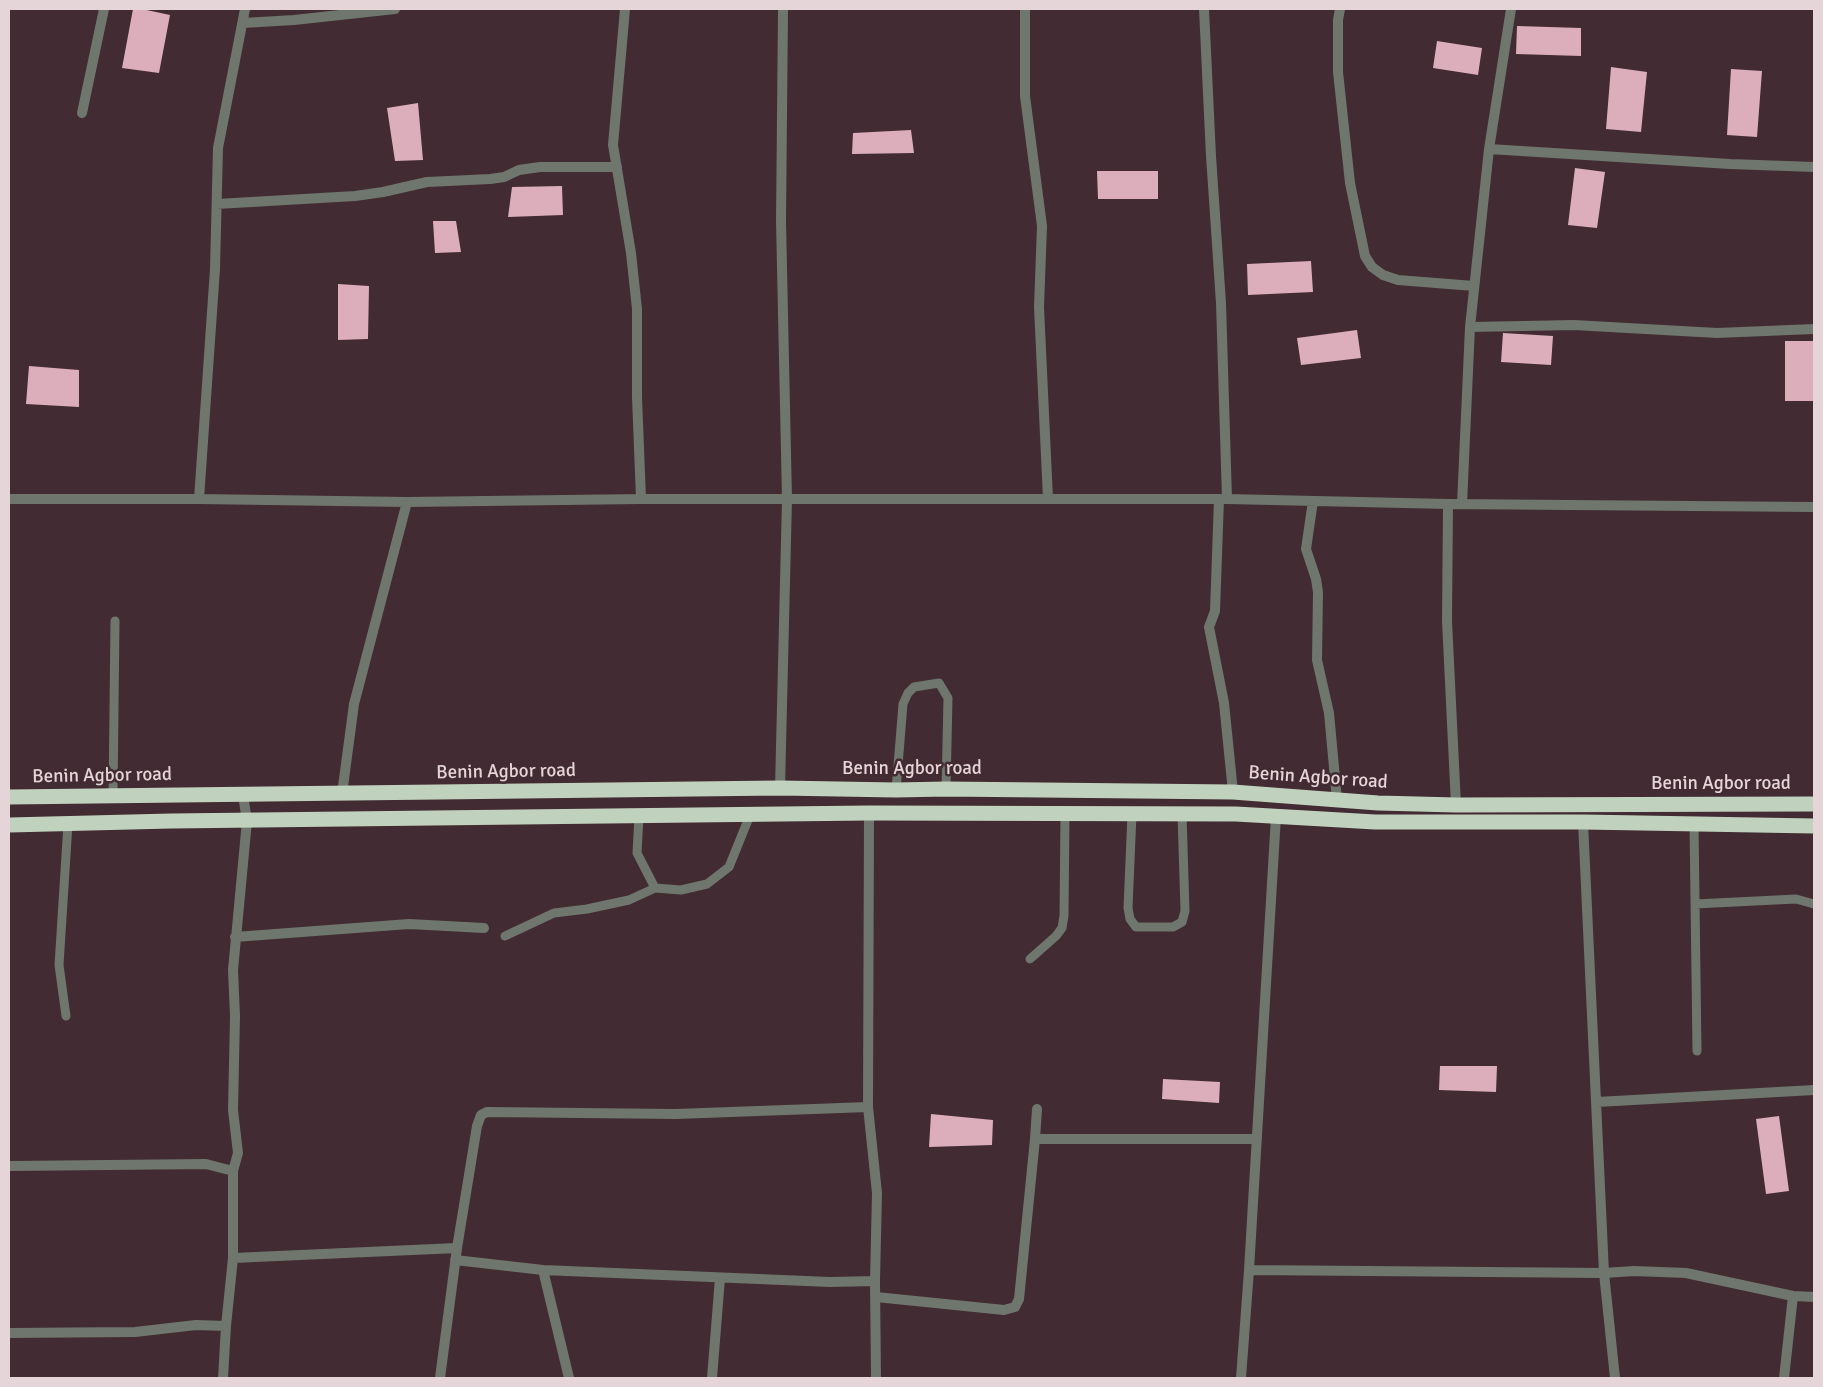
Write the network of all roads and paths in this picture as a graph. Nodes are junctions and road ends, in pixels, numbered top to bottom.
1 (104, 9) edge
2 (246, 9) edge
3 (395, 9) edge
4 (625, 9) edge
5 (783, 9) edge
6 (1025, 9) edge
7 (1204, 9) edge
8 (1340, 9) edge
9 (1511, 9) edge
10 (243, 22) junction
11 (82, 113) dead end
12 (1489, 149) junction
13 (617, 167) junction
14 (1814, 168) edge
15 (217, 204) junction
16 (1474, 286) junction
17 (1470, 327) junction
18 (1814, 329) edge
19 (9, 499) edge
20 (199, 499) junction
21 (641, 499) junction
22 (787, 499) junction
23 (1048, 499) junction
24 (1223, 499) junction
25 (1313, 501) junction
26 (408, 502) junction
27 (1448, 504) junction
28 (1462, 504) junction
29 (1814, 507) edge
30 (115, 621) dead end
31 (780, 788) junction
32 (946, 789) junction
33 (896, 790) junction
34 (1233, 792) junction
35 (342, 794) junction
36 (243, 795) junction
37 (113, 796) junction
38 (9, 797) edge
39 (1337, 800) junction
40 (1814, 804) edge
41 (1456, 805) junction
42 (870, 813) junction
43 (750, 814) junction
44 (1066, 814) junction
45 (1132, 814) junction
46 (1182, 814) junction
47 (639, 816) junction
48 (1276, 816) junction
49 (247, 821) junction
50 (1583, 822) junction
51 (68, 824) junction
52 (1694, 824) junction
53 (9, 825) edge
54 (1814, 826) edge
55 (655, 888) junction
56 (1695, 904) junction
57 (1814, 904) edge
58 (484, 928) dead end
59 (505, 936) dead end
60 (235, 937) junction
61 (1030, 959) dead end
62 (66, 1016) dead end
63 (1697, 1051) dead end
64 (1814, 1090) edge
65 (1597, 1102) junction
66 (868, 1108) junction
67 (1037, 1109) dead end
68 (1034, 1139) junction
69 (1257, 1139) junction
70 (9, 1166) edge
71 (234, 1171) junction
72 (457, 1248) junction
73 (233, 1258) junction
74 (455, 1260) junction
75 (543, 1270) junction
76 (1249, 1270) junction
77 (1604, 1273) junction
78 (720, 1278) junction
79 (875, 1281) junction
80 (1793, 1296) junction
81 (876, 1297) junction
82 (1814, 1297) edge
83 (226, 1326) junction
84 (9, 1333) edge
85 (223, 1378) edge
86 (440, 1378) edge
87 (568, 1378) edge
88 (712, 1378) edge
89 (876, 1378) edge
90 (1241, 1378) edge
91 (1615, 1378) edge
92 (1784, 1378) edge

1 - 11 street
2 - 10 street
3 - 10 street
4 - 13 street
5 - 22 street
6 - 23 street
7 - 24 street
8 - 16 street
9 - 12 street
10 - 15 street
12 - 14 street
12 - 16 street
13 - 15 street
13 - 21 street
15 - 20 street
16 - 17 street
17 - 18 street
17 - 28 street
19 - 20 street
20 - 26 street
21 - 22 street
21 - 26 street
22 - 23 street
22 - 31 street
23 - 24 street
24 - 25 street
24 - 34 street
25 - 27 street
25 - 39 street
26 - 35 street
27 - 28 street
27 - 41 street
28 - 29 street
30 - 37 lane
31 - 33 highway, Benin Agbor road
31 - 35 highway, Benin Agbor road
32 - 33 highway, Benin Agbor road
32 - 33 lane
32 - 34 highway, Benin Agbor road
34 - 39 highway, Benin Agbor road
35 - 36 highway, Benin Agbor road
36 - 37 highway, Benin Agbor road
36 - 49 street
37 - 38 highway, Benin Agbor road
39 - 41 highway, Benin Agbor road
40 - 41 highway, Benin Agbor road
42 - 43 highway, Benin Agbor road
42 - 44 highway, Benin Agbor road
42 - 66 street
43 - 47 highway, Benin Agbor road
43 - 55 lane
44 - 45 highway, Benin Agbor road
44 - 61 lane
45 - 46 highway, Benin Agbor road
45 - 46 lane
46 - 48 highway, Benin Agbor road
47 - 49 highway, Benin Agbor road
47 - 55 lane
48 - 50 highway, Benin Agbor road
48 - 69 street
49 - 51 highway, Benin Agbor road
49 - 60 street
50 - 52 highway, Benin Agbor road
50 - 65 street
51 - 53 highway, Benin Agbor road
51 - 62 lane
52 - 54 highway, Benin Agbor road
52 - 56 lane
55 - 59 lane
56 - 57 lane
56 - 63 lane
58 - 60 street
60 - 71 street
64 - 65 street
65 - 77 street
66 - 72 street
66 - 79 street
67 - 68 street
68 - 69 street
68 - 81 street
69 - 76 street
70 - 71 street
71 - 73 street
72 - 73 street
72 - 74 street
73 - 83 street
74 - 75 street
74 - 86 street
75 - 78 street
75 - 87 street
76 - 77 street
76 - 90 street
77 - 80 street
77 - 91 street
78 - 79 street
78 - 88 street
79 - 81 street
80 - 82 street
80 - 92 street
81 - 89 street
83 - 84 street
83 - 85 street

